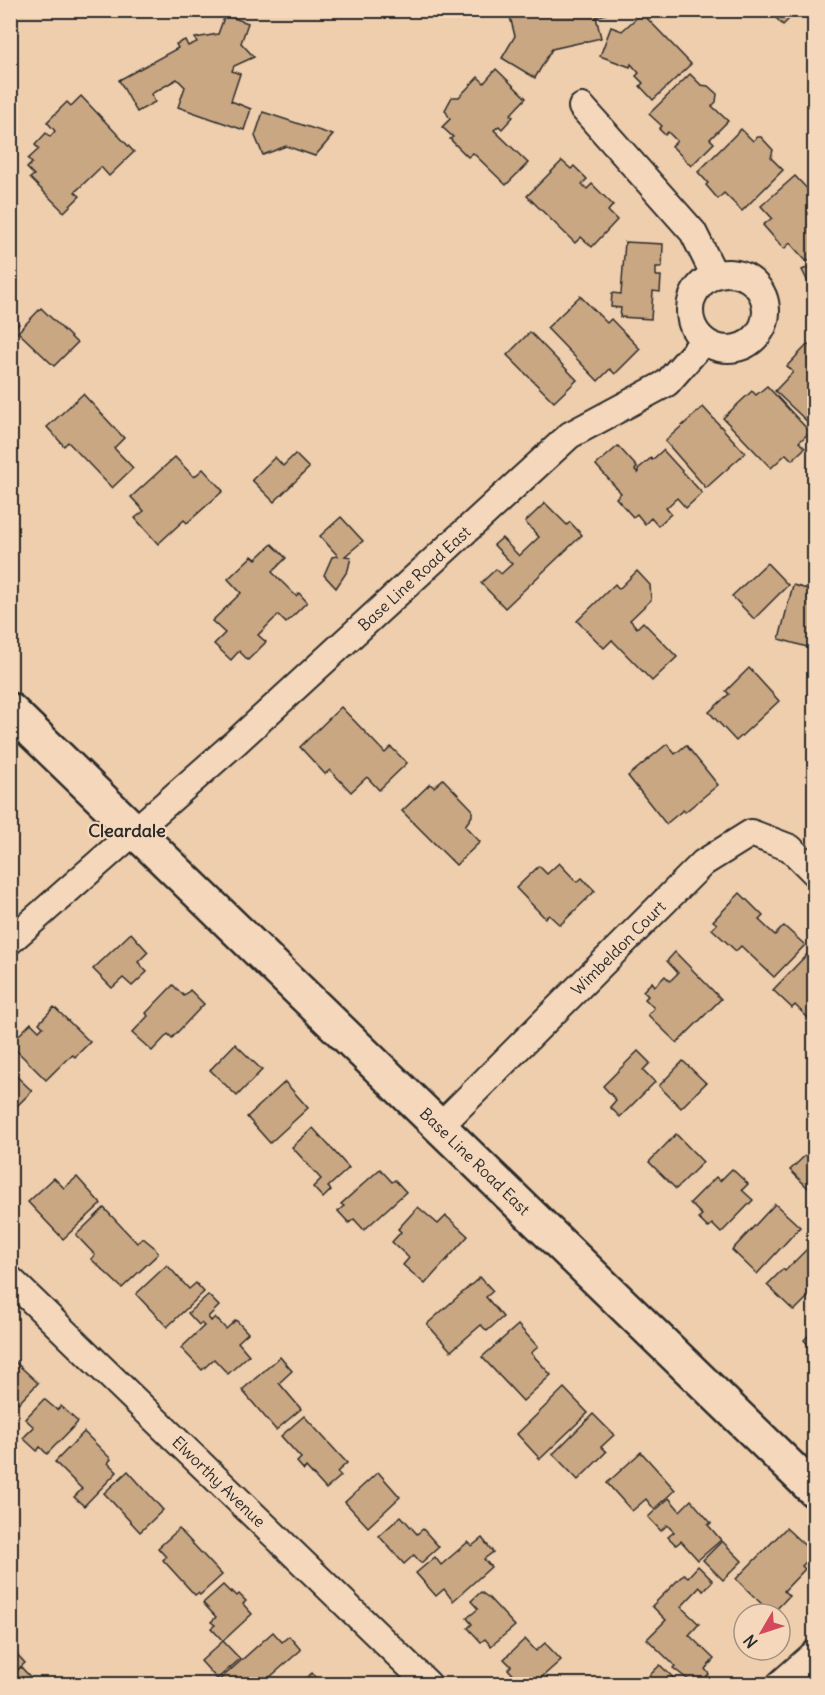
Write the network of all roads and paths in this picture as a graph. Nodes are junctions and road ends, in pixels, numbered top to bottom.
1 (582, 107) dead end
2 (714, 274) junction
3 (704, 341) junction
4 (10, 710) edge
5 (136, 831) junction
6 (814, 872) edge
7 (10, 941) edge
8 (440, 1126) junction
9 (10, 1279) edge
10 (814, 1490) edge
11 (814, 1654) edge
12 (428, 1684) edge
13 (780, 1684) edge

1 - 2 street
2 - 3 street
2 - 3 street
3 - 5 street, Base Line Road East
4 - 5 street, Base Line Road East
5 - 7 street
5 - 8 street, Base Line Road East
6 - 8 street, Wimbeldon Court
8 - 10 street, Base Line Road East
9 - 12 street, Elworthy Avenue
11 - 13 street

